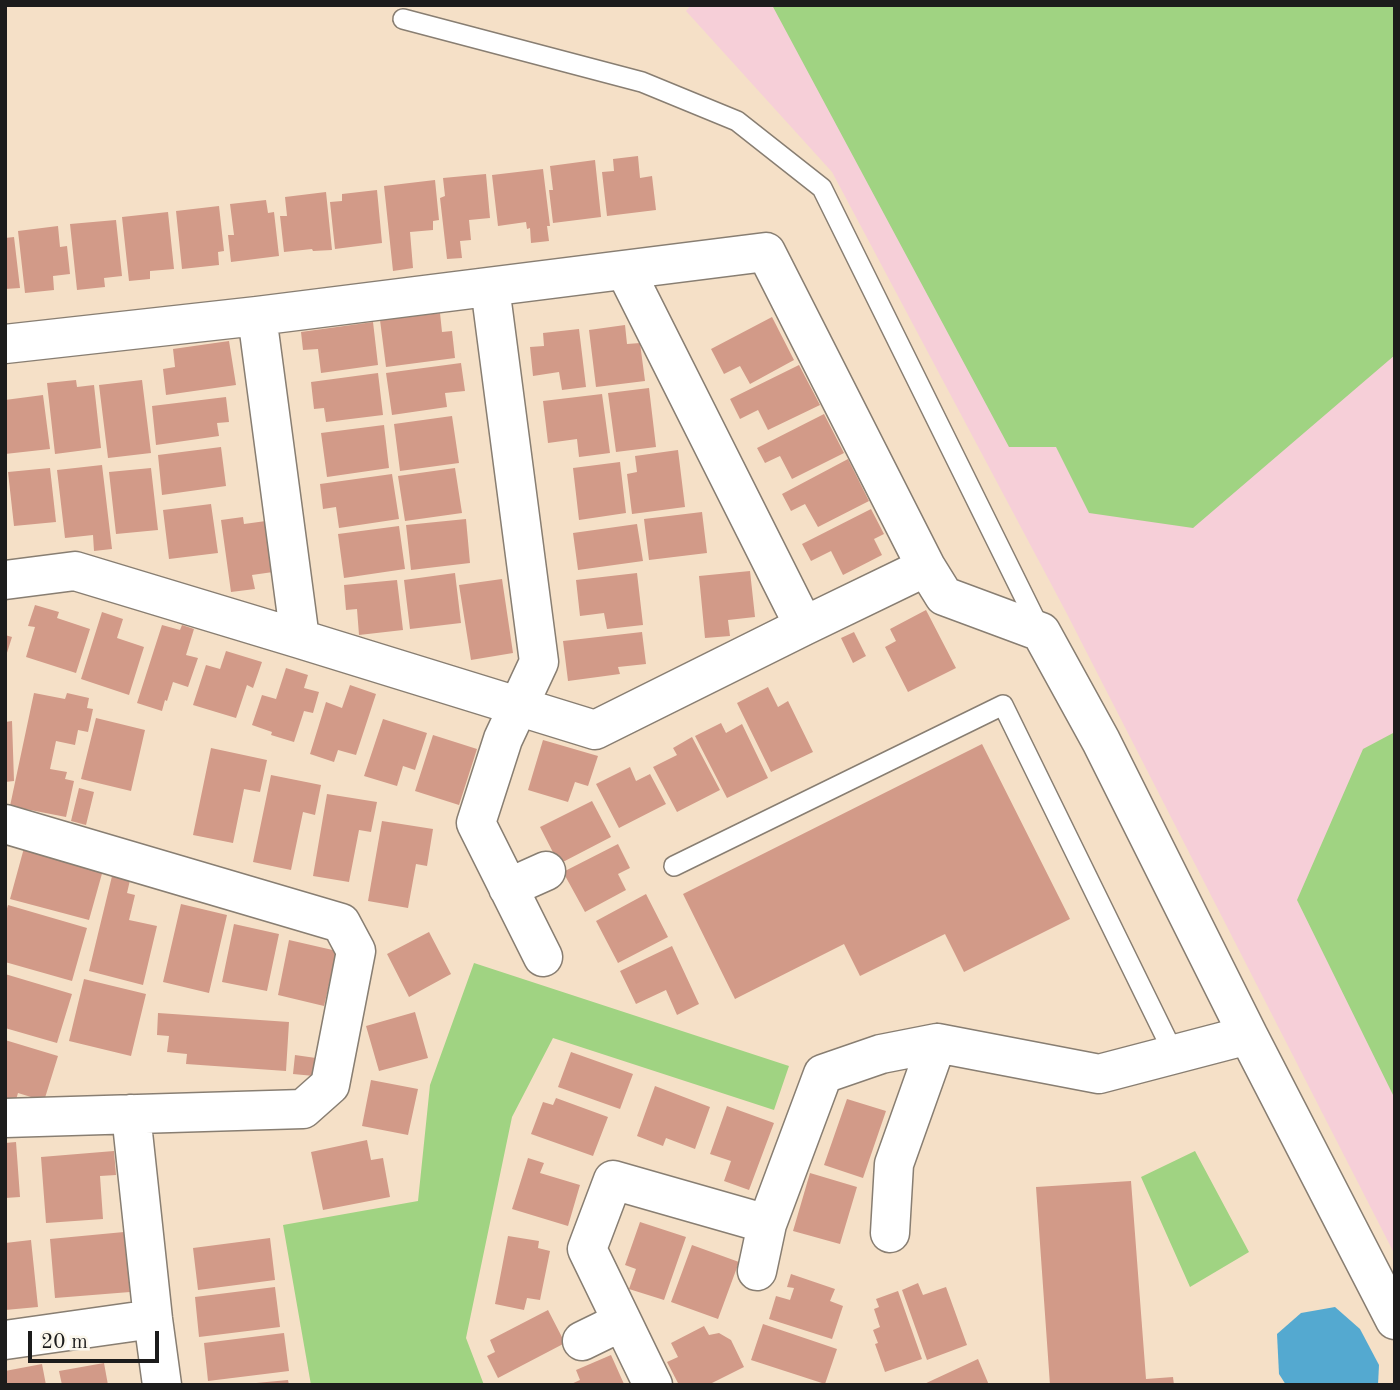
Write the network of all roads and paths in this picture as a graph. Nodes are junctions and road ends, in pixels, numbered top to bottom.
1 (403, 19) dead end
2 (625, 270) junction
3 (490, 287) junction
4 (257, 316) junction
5 (5, 344) edge
6 (926, 567) junction
7 (5, 580) edge
8 (804, 626) junction
9 (1041, 632) junction
10 (300, 639) junction
11 (518, 707) junction
12 (5, 824) edge
13 (674, 866) dead end
14 (546, 871) dead end
15 (508, 888) junction
16 (543, 957) dead end
17 (1248, 1035) junction
18 (937, 1043) junction
19 (1174, 1054) junction
20 (131, 1114) junction
21 (5, 1118) edge
22 (767, 1224) junction
23 (890, 1233) dead end
24 (757, 1270) dead end
25 (153, 1319) junction
26 (1395, 1320) edge
27 (621, 1322) junction
28 (5, 1340) edge
29 (582, 1341) dead end
30 (162, 1385) edge
31 (653, 1385) edge

1 - 9 lane
2 - 3 street
2 - 6 street
2 - 8 street
3 - 4 street
3 - 11 street
4 - 5 street
4 - 10 street
6 - 8 street
6 - 9 street
7 - 10 street
8 - 11 street
9 - 17 street
10 - 11 street
11 - 15 street
12 - 20 street
13 - 19 lane
14 - 15 street
15 - 16 street
17 - 19 street
17 - 26 street
18 - 19 street
18 - 22 street
18 - 23 street
20 - 21 street
20 - 25 street
22 - 24 street
22 - 27 street
25 - 28 street
25 - 30 street
27 - 29 street
27 - 31 street

